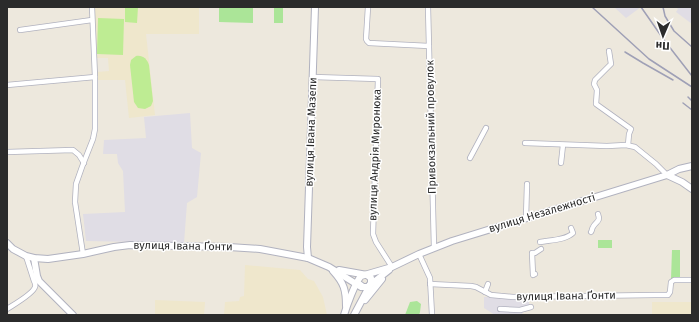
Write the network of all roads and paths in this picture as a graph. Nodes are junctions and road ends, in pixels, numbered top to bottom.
1 (92, 7) edge
2 (315, 7) edge
3 (368, 7) edge
4 (428, 7) edge
5 (92, 20) junction
6 (20, 30) dead end
7 (429, 46) junction
8 (609, 51) dead end
9 (95, 77) junction
10 (313, 77) junction
11 (7, 85) edge
12 (486, 128) dead end
13 (525, 143) dead end
14 (563, 145) junction
15 (628, 145) junction
16 (7, 152) edge
17 (470, 158) dead end
18 (84, 163) junction
19 (562, 164) dead end
20 (692, 166) edge
21 (667, 175) junction
22 (682, 182) junction
23 (527, 184) dead end
24 (692, 189) edge
25 (598, 214) dead end
26 (526, 218) junction
27 (571, 228) dead end
28 (591, 232) dead end
29 (540, 242) dead end
30 (7, 243) edge
31 (434, 248) junction
32 (541, 249) dead end
33 (83, 254) junction
34 (419, 254) junction
35 (26, 256) junction
36 (34, 258) junction
37 (308, 258) junction
38 (329, 267) junction
39 (392, 268) junction
40 (535, 274) dead end
41 (365, 275) junction
42 (692, 280) edge
43 (359, 283) junction
44 (430, 284) junction
45 (488, 284) dead end
46 (370, 285) junction
47 (485, 292) junction
48 (531, 307) dead end
49 (7, 309) edge
50 (500, 309) dead end
51 (345, 314) edge
52 (355, 314) edge
53 (73, 315) edge
54 (432, 315) edge

1 - 5 street
2 - 10 main road, вулиця Івана Мазепи
3 - 7 street
4 - 7 street, Привокзальний провулок
5 - 6 street
5 - 9 street
7 - 31 street, Привокзальний провулок
8 - 15 street
9 - 11 street
9 - 18 street
10 - 37 main road, вулиця Івана Мазепи
10 - 39 street, вулиця Андрія Миронюка
12 - 17 street
13 - 14 street
14 - 15 street
14 - 19 street
15 - 21 street
16 - 18 street
18 - 33 street
20 - 21 main road, вулиця Незалежності
20 - 22 main road
21 - 22 main road
21 - 26 main road, вулиця Незалежності
22 - 24 main road
23 - 26 street
25 - 28 street
26 - 31 main road, вулиця Незалежності
27 - 29 street
30 - 35 main road, вулиця Івана Ґонти
31 - 34 main road, вулиця Незалежності
32 - 40 street
33 - 36 main road, вулиця Івана Ґонти
33 - 37 main road, вулиця Івана Ґонти
34 - 39 main road, вулиця Незалежності
34 - 44 street
35 - 36 main road, вулиця Івана Ґонти
35 - 49 street
36 - 53 main road
37 - 38 main road, вулиця Івана Ґонти
38 - 41 main road, вулиця Івана Ґонти
38 - 43 main road, вулиця Івана Ґонти
38 - 51 main road, вулиця Івана Ґонти
39 - 41 main road, вулиця Незалежності
39 - 46 main road, вулиця Незалежності
39 - 52 main road, вулиця Незалежності
41 - 43 main road
41 - 46 main road
42 - 47 street, вулиця Івана Ґонти
43 - 46 main road
43 - 51 main road
44 - 47 street, вулиця Івана Ґонти
44 - 54 street
45 - 47 street
46 - 52 main road, вулиця Незалежності
48 - 50 street

